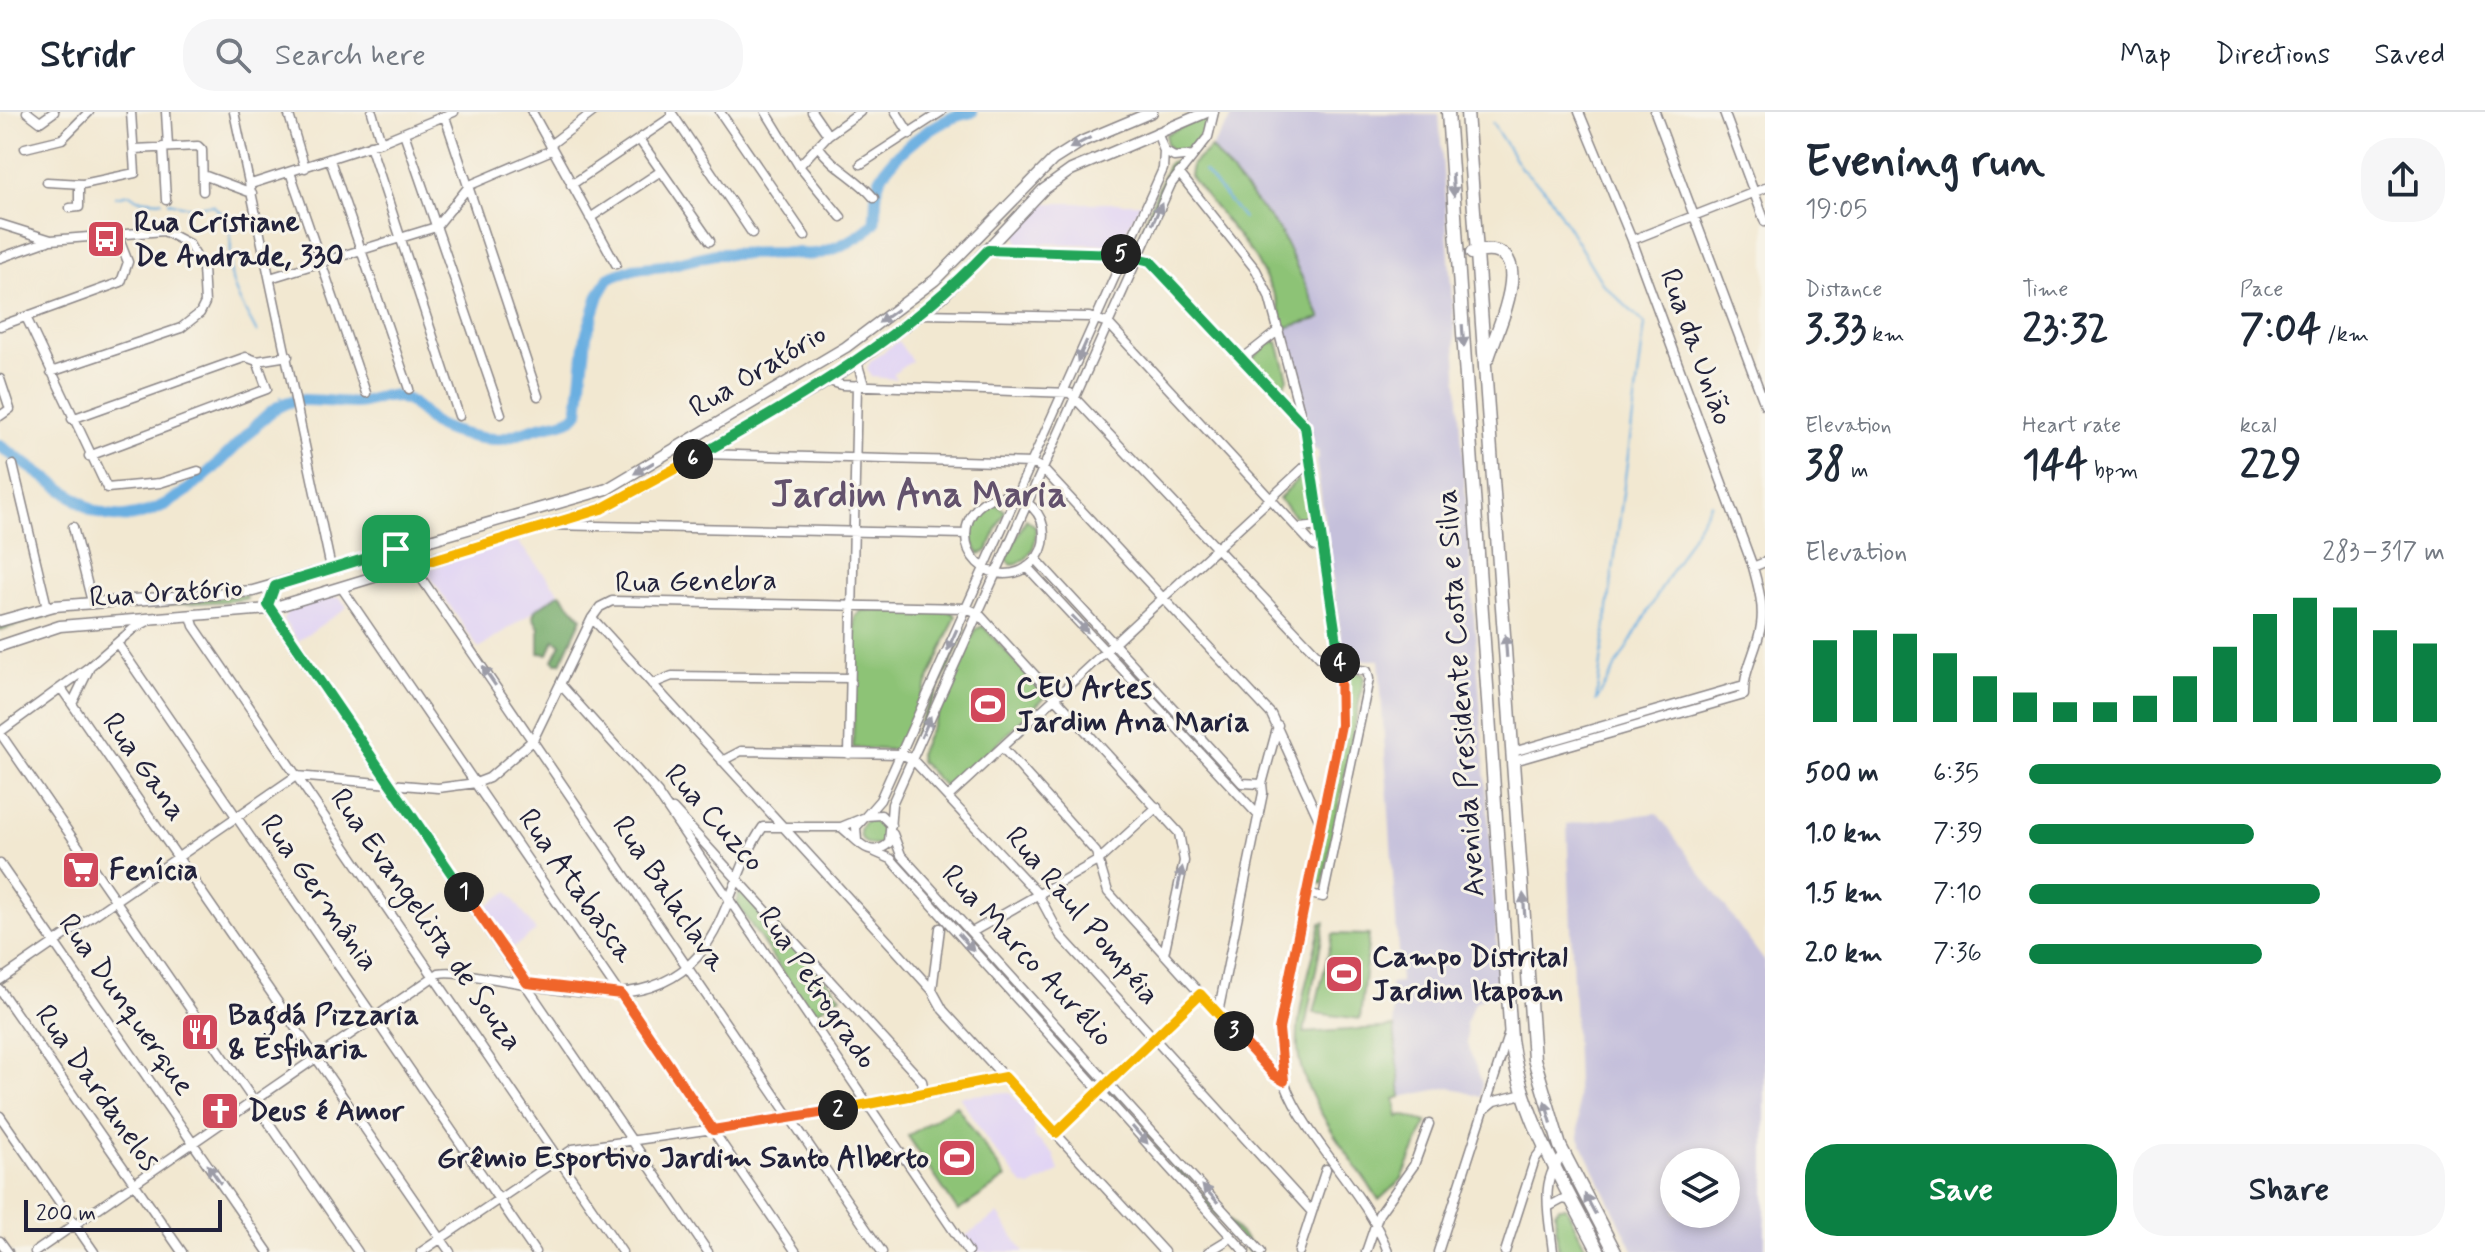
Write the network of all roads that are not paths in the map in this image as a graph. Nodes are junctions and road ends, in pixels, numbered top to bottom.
1 (27, 112) edge
2 (54, 112) edge
3 (89, 112) edge
4 (131, 112) edge
5 (166, 112) edge
6 (234, 112) edge
7 (288, 112) edge
8 (372, 112) edge
9 (532, 112) edge
10 (593, 112) edge
11 (720, 112) edge
12 (766, 112) edge
13 (812, 112) edge
14 (860, 112) edge
15 (896, 112) edge
16 (941, 112) edge
17 (1152, 112) edge
18 (1158, 112) edge
19 (1207, 112) edge
20 (1214, 112) edge
21 (1448, 112) edge
22 (1467, 112) edge
23 (1579, 112) edge
24 (1655, 112) edge
25 (1724, 112) edge
26 (672, 114) edge
27 (450, 115) edge
28 (1157, 132) junction
29 (404, 133) junction
30 (910, 134) junction
31 (828, 135) junction
32 (639, 139) junction
33 (381, 142) junction
34 (370, 145) junction
35 (166, 146) junction
36 (818, 146) junction
37 (551, 147) junction
38 (25, 148) dead end
39 (134, 149) junction
40 (1164, 151) junction
41 (1193, 155) junction
42 (330, 160) junction
43 (861, 164) dead end
44 (799, 166) junction
45 (305, 168) junction
46 (661, 171) junction
47 (290, 172) junction
48 (1179, 173) junction
49 (203, 175) junction
50 (47, 182) dead end
51 (79, 184) junction
52 (470, 185) junction
53 (571, 185) junction
54 (251, 188) junction
55 (1765, 188) edge
56 (203, 191) dead end
57 (1754, 193) junction
58 (874, 198) dead end
59 (166, 200) dead end
60 (70, 208) dead end
61 (1693, 216) junction
62 (841, 217) dead end
63 (590, 218) junction
64 (1765, 222) edge
65 (0, 224) edge
66 (436, 227) junction
67 (752, 233) dead end
68 (117, 234) junction
69 (1002, 235) junction
70 (805, 236) dead end
71 (401, 239) junction
72 (51, 240) junction
73 (1632, 240) junction
74 (710, 241) dead end
75 (988, 250) junction
76 (1012, 250) junction
77 (360, 252) junction
78 (1477, 252) junction
79 (1125, 255) junction
80 (1138, 257) junction
81 (0, 258) edge
82 (1458, 258) junction
83 (319, 264) junction
84 (616, 264) dead end
85 (270, 278) junction
86 (943, 296) junction
87 (921, 314) junction
88 (954, 315) junction
89 (26, 317) junction
90 (1097, 319) junction
91 (1108, 323) junction
92 (0, 326) edge
93 (1279, 330) junction
94 (288, 356) junction
95 (1242, 359) junction
96 (257, 361) junction
97 (857, 362) junction
98 (1486, 366) junction
99 (51, 372) junction
100 (0, 379) edge
101 (829, 381) junction
102 (860, 385) junction
103 (409, 389) dead end
104 (1064, 391) junction
105 (366, 393) dead end
106 (538, 396) dead end
107 (1075, 397) junction
108 (1297, 397) junction
109 (1279, 399) junction
110 (1765, 405) edge
111 (501, 414) dead end
112 (0, 416) edge
113 (459, 416) dead end
114 (72, 419) junction
115 (1305, 426) junction
116 (727, 440) junction
117 (702, 454) junction
118 (89, 456) junction
119 (739, 456) junction
120 (855, 458) junction
121 (1311, 461) junction
122 (1032, 463) junction
123 (13, 465) dead end
124 (1042, 468) junction
125 (198, 471) dead end
126 (1016, 497) junction
127 (1271, 498) junction
128 (1028, 502) junction
129 (548, 525) junction
130 (1321, 526) junction
131 (73, 527) dead end
132 (1299, 528) junction
133 (853, 533) junction
134 (966, 534) junction
135 (1217, 547) junction
136 (396, 549) junction
137 (1326, 551) junction
138 (1035, 558) junction
139 (1765, 562) edge
140 (413, 566) junction
141 (1027, 567) junction
142 (1753, 567) junction
143 (331, 568) junction
144 (984, 569) junction
145 (996, 573) junction
146 (275, 586) junction
147 (341, 587) junction
148 (1163, 597) junction
149 (92, 602) junction
150 (852, 606) junction
151 (47, 607) junction
152 (966, 608) junction
153 (269, 609) junction
154 (978, 613) junction
155 (191, 616) junction
156 (157, 617) junction
157 (592, 618) junction
158 (0, 621) edge
159 (117, 643) junction
160 (1113, 643) junction
161 (0, 646) edge
162 (1105, 651) junction
163 (89, 667) junction
164 (1340, 668) junction
165 (850, 678) junction
166 (560, 684) junction
167 (652, 684) junction
168 (61, 688) junction
169 (1055, 697) junction
170 (72, 704) junction
171 (1278, 725) junction
172 (0, 733) edge
173 (533, 740) junction
174 (1002, 747) junction
175 (849, 754) junction
176 (901, 754) junction
177 (1514, 756) junction
178 (912, 759) junction
179 (722, 761) junction
180 (296, 776) junction
181 (390, 783) junction
182 (476, 783) junction
183 (1262, 784) junction
184 (655, 790) junction
185 (948, 797) junction
186 (1157, 807) junction
187 (765, 808) junction
188 (1259, 816) junction
189 (237, 817) junction
190 (865, 817) junction
191 (1320, 822) junction
192 (766, 826) junction
193 (782, 826) junction
194 (802, 827) junction
195 (841, 827) junction
196 (892, 828) junction
197 (858, 843) junction
198 (802, 849) junction
199 (871, 851) junction
200 (178, 857) junction
201 (1099, 860) junction
202 (0, 864) edge
203 (739, 880) junction
204 (1306, 893) junction
205 (1038, 894) junction
206 (116, 900) junction
207 (943, 900) junction
208 (731, 903) junction
209 (935, 908) junction
210 (989, 924) junction
211 (940, 928) dead end
212 (972, 932) junction
213 (54, 943) junction
214 (982, 943) junction
215 (1164, 954) junction
216 (689, 965) junction
217 (934, 968) junction
218 (918, 974) junction
219 (434, 976) junction
220 (0, 980) edge
221 (527, 983) junction
222 (0, 990) edge
223 (932, 990) junction
224 (1222, 992) junction
225 (621, 994) junction
226 (1202, 996) junction
227 (1218, 1013) junction
228 (375, 1016) junction
229 (1510, 1027) junction
230 (1154, 1039) junction
231 (317, 1057) junction
232 (1535, 1066) junction
233 (1005, 1077) junction
234 (1284, 1081) junction
235 (1109, 1082) junction
236 (1492, 1083) junction
237 (1100, 1091) junction
238 (925, 1094) junction
239 (1517, 1096) junction
240 (254, 1100) junction
241 (868, 1105) junction
242 (1483, 1111) junction
243 (0, 1116) edge
244 (791, 1118) junction
245 (1429, 1124) dead end
246 (713, 1130) junction
247 (1056, 1133) junction
248 (632, 1139) junction
249 (192, 1143) junction
250 (1544, 1147) junction
251 (1565, 1155) junction
252 (559, 1157) junction
253 (1554, 1165) junction
254 (1326, 1169) dead end
255 (1529, 1177) junction
256 (134, 1183) junction
257 (498, 1198) junction
258 (1573, 1201) junction
259 (1550, 1206) junction
260 (1311, 1211) junction
261 (75, 1224) junction
262 (1375, 1224) junction
263 (441, 1238) junction
264 (0, 1241) edge
265 (1226, 1241) dead end
266 (1386, 1248) edge
267 (1367, 1250) edge
268 (8, 1252) edge
269 (35, 1252) edge
270 (94, 1252) edge
271 (182, 1252) edge
272 (268, 1252) edge
273 (358, 1252) edge
274 (421, 1252) edge
275 (450, 1252) edge
276 (535, 1252) edge
277 (622, 1252) edge
278 (708, 1252) edge
279 (796, 1252) edge
280 (882, 1252) edge
281 (968, 1252) edge
282 (1164, 1252) edge
283 (1208, 1252) edge
284 (1245, 1252) edge
285 (1261, 1252) edge
286 (1299, 1252) edge
287 (1438, 1252) edge
288 (1505, 1252) edge
289 (1553, 1252) edge
290 (1599, 1252) edge
291 (1615, 1252) edge

1 - 2 street
3 - 38 street
4 - 39 street
5 - 35 street
6 - 54 street
7 - 45 street
8 - 33 street
9 - 37 street
10 - 37 street
11 - 70 street
12 - 44 street
13 - 31 street
14 - 31 street
15 - 30 street
16 - 30 street
17 -> 136 main road, Rua Oratório
18 - 28 main road
19 - 28 main road, Rua Oratório
20 - 41 street
21 -> 82 highway, Avenida Presidente Costa e Silva
22 - 78 highway, Avenida Presidente Costa e Silva
23 - 73 street, Rua da União
24 - 61 street
25 - 57 street
26 - 32 street
26 - 67 street
27 - 29 street
27 - 52 street
28 - 40 street
28 - 69 main road, Rua Oratório
29 - 33 street
29 - 66 street
30 - 43 street
31 - 36 street
32 - 46 street
32 - 53 street
33 - 34 street
34 - 42 street
34 - 71 street
35 - 39 street
35 - 49 street
35 - 59 street
36 - 44 street
36 - 58 street
37 - 52 street
37 - 53 street
39 - 51 street
40 - 41 street
40 - 79 street
41 - 48 street
42 - 45 street
42 - 77 street
44 - 62 street
45 - 47 street
46 - 63 street
46 - 74 street
47 - 54 street
47 - 83 street
80 -> 48 street
48 - 93 street
49 - 54 street
49 - 56 street
50 - 51 street
51 - 60 street
52 - 66 street
52 - 106 street
53 - 63 street
54 - 85 street
55 - 57 street
57 - 61 street
57 - 64 street
61 - 73 street
61 - 110 street
63 - 84 street
65 - 72 street
66 - 71 street
66 - 111 street
68 - 72 street
68 - 89 street
68 - 99 street
69 - 75 main road, Rua Oratório
69 - 76 street
71 - 77 street
71 - 113 street
72 - 81 street
73 - 142 street, Rua da União
75 - 76 street
75 - 86 main road, Rua Oratório
76 - 79 street
77 - 83 street
77 - 103 street
78 - 82 highway
78 - 98 highway, Avenida Presidente Costa e Silva
78 - 98 highway
79 - 80 street
79 - 90 street
80 - 91 street
80 - 95 street
82 -> 229 highway, Avenida Presidente Costa e Silva
83 - 85 street
83 - 105 street
85 - 94 street
86 - 87 main road, Rua Oratório
86 - 88 street
87 - 88 street
87 - 97 main road, Rua Oratório
88 - 90 street
89 - 92 street
89 - 99 street
90 - 91 street
90 -> 104 street
91 - 107 street
91 - 127 street
93 - 95 street
93 - 108 street
94 - 96 street
94 - 143 street
95 - 109 street
96 - 114 street
96 - 118 street
97 - 101 main road, Rua Oratório
97 - 102 street
177 -> 98 highway, Avenida Presidente Costa e Silva
99 - 114 street
100 - 112 street
101 - 102 street
101 - 116 main road, Rua Oratório
102 - 104 street
102 - 120 street
104 - 107 street
104 - 122 street
107 - 124 street
107 - 135 street
108 - 109 street
108 - 115 street
109 - 115 street
114 - 118 street
115 - 121 street
116 - 117 main road, Rua Oratório
116 - 119 street
117 - 119 street
117 - 129 main road, Rua Oratório
118 - 125 street
119 - 120 street
120 - 122 street
120 - 133 street
121 - 127 street
121 - 130 street
122 - 124 street
122 - 126 street
123 - 151 street
124 - 128 street
124 - 148 street
126 - 128 street
126 - 134 street
126 - 144 street
127 - 132 street
127 - 135 street
128 - 138 street
128 - 145 street
129 - 133 street
129 - 140 main road, Rua Oratório
130 - 132 street
130 - 137 street
131 - 149 street
132 - 137 street
133 - 134 street
133 - 150 street
134 - 144 street
135 - 148 street
135 - 164 street
136 - 140 main road
136 - 143 main road, Rua Oratório
137 - 164 street
138 - 141 street
138 - 160 street
139 - 142 street
140 - 147 main road, Rua Oratório
173 -> 140 street, Rua Balaclava
141 - 145 street
141 -> 162 street
142 - 177 street, Rua da União
143 - 146 main road, Rua Oratório
144 - 145 street
144 - 152 street
145 - 154 street
146 - 149 main road, Rua Oratório
146 - 153 main road
147 - 153 main road, Rua Oratório
147 - 182 street, Rua Atabasca
148 - 160 street
148 - 171 street
149 - 151 main road, Rua Oratório
150 - 152 street, Rua Genebra
150 - 157 street, Rua Genebra
150 - 165 street
151 - 158 main road, Rua Oratório
152 - 154 street, Rua Genebra
152 -> 176 street
153 - 155 main road, Rua Oratório
153 - 181 street
154 - 169 street
178 -> 154 street
155 - 156 main road, Rua Oratório
155 - 180 street, Rua Evangelista de Souza
156 - 159 street
156 - 161 main road, Rua Oratório
157 - 166 street, Rua Genebra
157 - 167 street
159 - 163 street
159 - 189 street, Rua Germânia
160 - 162 street
160 - 183 street
162 - 169 street
162 - 188 street
163 - 168 street
163 - 170 street, Rua Gana
164 - 191 street
164 - 204 street
165 - 167 street
165 - 175 street
166 - 173 street, Rua Genebra
166 - 184 street, Rua Cuzco
167 - 179 street
168 - 170 street, Rua Gana
168 - 172 street
169 - 174 street
169 - 186 street
170 - 200 street, Rua Gana
171 - 183 street
171 - 191 street
172 - 206 street
173 - 182 street, Rua Genebra
173 - 216 street, Rua Balaclava
174 - 185 street
174 - 201 street
175 - 176 street
175 - 179 street
176 - 178 street
176 - 190 street
232 -> 177 highway, Avenida Presidente Costa e Silva
178 - 185 street, Rua Raul Pompéia
178 - 196 street
179 - 187 street
180 - 181 street, Rua Genebra
180 - 189 street
180 - 219 street, Rua Evangelista de Souza
181 - 182 street, Rua Genebra
181 - 221 street
182 - 225 street, Rua Atabasca
183 - 188 street
184 - 203 street, Rua Cuzco
184 - 208 street, Rua Petrogrado
185 - 205 street, Rua Raul Pompéia
186 - 201 street
215 -> 186 street
187 - 192 street
187 - 193 street
188 - 224 street
189 - 200 street
189 - 228 street, Rua Germânia
190 - 195 street
190 - 196 street
190 - 197 street
191 - 204 street
192 - 193 street
192 - 203 street
193 - 194 street
193 - 198 street
194 - 195 street
194 - 198 street
195 - 197 street
196 - 199 street
196 - 207 street, Rua Marco Aurélio
197 - 199 street
198 - 218 street
199 - 209 street, Rua Marco Aurélio
200 - 206 street
200 - 231 street, Rua Gana
201 - 205 street
201 - 215 street
202 - 213 street, Rua Dunquerque
203 - 208 street
203 - 238 street, Rua Cuzco
204 - 234 street
205 - 210 street
205 - 230 street, Rua Raul Pompéia
206 - 213 street
206 - 240 street
207 - 209 street
207 - 212 street, Rua Marco Aurélio
208 - 216 street
208 - 241 street, Rua Petrogrado
209 -> 237 street, Rua Marco Aurélio
210 - 212 street
210 - 214 street
211 - 217 street
212 - 214 street, Rua Marco Aurélio
213 - 220 street
213 - 249 street, Rua Dunquerque
214 - 235 street, Rua Marco Aurélio
215 - 226 street
216 - 225 street
216 - 244 street, Rua Balaclava
217 - 218 street
217 - 223 street
218 - 223 street
219 - 221 street
219 - 228 street
219 - 252 street, Rua Evangelista de Souza
221 - 225 street
221 - 248 street
222 - 256 street, Rua Dardanelos
223 - 233 street
224 - 226 street
224 - 227 street
225 - 246 street, Rua Atabasca
226 - 227 street
226 - 230 street
227 - 234 street
228 - 231 street
228 - 257 street, Rua Germânia
229 - 236 street
229 - 239 highway, Avenida Presidente Costa e Silva
230 - 235 street
230 - 260 street, Rua Raul Pompéia
231 - 240 street
231 - 263 street, Rua Gana
232 - 239 highway
251 -> 232 highway, Avenida Presidente Costa e Silva
233 - 238 street
233 - 247 street
234 - 262 street
235 - 237 street
285 -> 235 street, Rua Marco Aurélio
236 - 239 street
236 - 242 street
237 - 247 street
237 -> 284 street, Rua Marco Aurélio
238 - 241 street
239 - 242 street
239 - 250 highway, Avenida Presidente Costa e Silva
240 - 249 street
240 - 273 street
241 - 244 street
241 - 281 street, Rua Petrogrado
242 - 287 street
243 - 261 street
244 - 246 street
244 - 280 street, Rua Balaclava
245 - 262 street
246 - 248 street
246 - 279 street, Rua Atabasca
247 - 282 street
248 - 252 street
248 - 278 street
249 - 256 street
272 -> 249 street, Rua Dunquerque
250 - 253 highway, Avenida Presidente Costa e Silva
250 - 255 street
251 - 253 street
291 -> 251 highway, Avenida Presidente Costa e Silva
252 - 257 street
252 - 277 street, Rua Evangelista de Souza
253 - 255 street
253 - 258 highway, Avenida Presidente Costa e Silva
253 - 259 street
254 - 260 street
255 - 288 street
256 - 261 street
256 - 271 street, Rua Dardanelos
257 - 263 street
257 - 276 street, Rua Germânia
258 - 259 street
258 - 290 highway, Avenida Presidente Costa e Silva
259 - 289 street
260 - 286 street
261 - 269 street
261 - 270 street
262 - 266 street
262 - 267 street
263 - 274 street
263 - 275 street, Rua Gana
264 - 268 street
265 - 283 street
266 - 267 street

